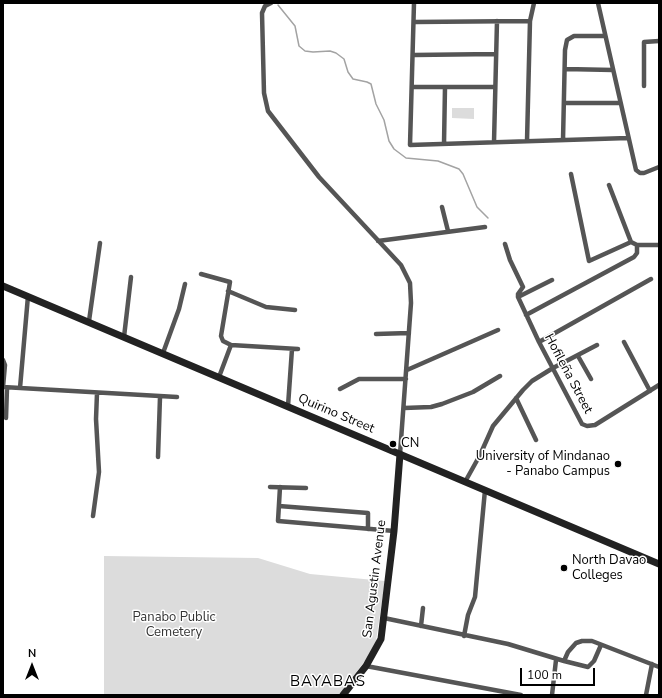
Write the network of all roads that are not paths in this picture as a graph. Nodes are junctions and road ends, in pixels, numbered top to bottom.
1 (271, 3) edge
2 (414, 3) edge
3 (534, 3) edge
4 (598, 3) edge
5 (530, 21) junction
6 (415, 22) junction
7 (497, 22) junction
8 (605, 36) junction
9 (659, 41) edge
10 (496, 54) junction
11 (414, 55) junction
12 (565, 69) junction
13 (613, 70) junction
14 (644, 86) dead end
15 (412, 87) junction
16 (445, 87) junction
17 (495, 87) junction
18 (564, 103) junction
19 (620, 103) junction
20 (628, 138) junction
21 (563, 140) junction
22 (527, 141) junction
23 (494, 142) junction
24 (444, 144) junction
25 (659, 167) edge
26 (571, 174) dead end
27 (608, 185) dead end
28 (442, 207) dead end
29 (485, 227) dead end
30 (448, 231) junction
31 (378, 241) junction
32 (631, 242) junction
33 (100, 244) dead end
34 (505, 244) dead end
35 (637, 245) junction
36 (659, 245) edge
37 (201, 274) dead end
38 (131, 277) dead end
39 (651, 279) dead end
40 (552, 280) dead end
41 (185, 284) dead end
42 (3, 286) edge
43 (228, 291) junction
44 (28, 296) junction
45 (518, 297) junction
46 (295, 310) dead end
47 (526, 315) junction
48 (90, 321) junction
49 (498, 330) dead end
50 (409, 333) junction
51 (376, 334) dead end
52 (124, 337) junction
53 (539, 342) junction
54 (624, 342) dead end
55 (231, 345) junction
56 (597, 345) dead end
57 (292, 349) junction
58 (298, 349) dead end
59 (164, 353) junction
60 (578, 356) junction
61 (3, 360) edge
62 (553, 368) junction
63 (407, 370) junction
64 (500, 376) dead end
65 (219, 377) junction
66 (406, 379) junction
67 (591, 379) dead end
68 (659, 385) edge
69 (4, 387) edge
70 (20, 388) junction
71 (340, 389) dead end
72 (650, 391) junction
73 (97, 393) junction
74 (160, 396) junction
75 (177, 398) dead end
76 (516, 398) junction
77 (288, 406) junction
78 (404, 408) junction
79 (6, 418) dead end
80 (536, 440) dead end
81 (400, 454) junction
82 (158, 457) dead end
83 (464, 482) junction
84 (270, 487) dead end
85 (280, 487) junction
86 (306, 488) dead end
87 (485, 490) junction
88 (279, 506) junction
89 (93, 516) dead end
90 (368, 529) junction
91 (394, 531) junction
92 (659, 564) edge
93 (424, 608) dead end
94 (384, 618) junction
95 (421, 626) junction
96 (464, 636) junction
97 (601, 645) junction
98 (556, 660) junction
99 (564, 662) junction
100 (652, 664) junction
101 (366, 666) junction
102 (659, 667) edge
103 (343, 695) edge
104 (520, 695) edge
105 (552, 695) edge
106 (646, 695) edge

1 - 31 street
2 - 6 street
3 - 5 street
4 - 8 street
5 - 7 street
5 - 22 street
6 - 7 street
6 - 11 street
7 - 10 street
8 - 12 street
8 - 13 street
9 - 14 street
10 - 11 street
10 - 17 street
11 - 15 street
12 - 13 street
12 - 18 street
13 - 19 street
15 - 16 street
15 - 24 street
16 - 17 street
16 - 24 street
17 - 23 street
18 - 19 street
18 - 21 street
19 - 20 street
20 - 21 street
20 - 25 street
21 - 22 street
22 - 23 street
23 - 24 street
26 - 32 street
27 - 32 street
28 - 30 street
29 - 30 street
30 - 31 street
31 - 50 street
32 - 35 street
33 - 48 street
34 - 45 street
35 - 36 street
35 - 47 street
37 - 43 street
38 - 52 street
39 - 53 street
40 - 45 street
41 - 59 street
42 - 44 street, Quirino Street
43 - 46 street
43 - 55 street
44 - 48 street, Quirino Street
44 - 70 street
45 - 47 street, Hofileña Street
47 - 53 street, Hofileña Street
48 - 52 street, Quirino Street
49 - 63 street
50 - 51 street
50 - 63 street
52 - 59 street, Quirino Street
53 - 62 street, Hofileña Street
54 - 72 street
55 - 57 street
55 - 65 street
56 - 60 street
57 - 58 street
57 - 77 street
59 - 65 street, Quirino Street
60 - 62 street
60 - 67 street
61 - 69 street
62 - 72 street, Hofileña Street
62 - 76 street
63 - 66 street
64 - 78 street
65 - 77 street, Quirino Street
66 - 71 street
66 - 78 street
68 - 72 street, Hofileña Street
69 - 70 street
69 - 79 street
70 - 73 street
73 - 74 street
73 - 89 street
74 - 75 street
74 - 82 street
76 - 80 street
76 - 83 street
77 - 81 street, Quirino Street
78 - 81 street
81 - 83 street, Quirino Street
81 - 91 street, San Agustin Avenue
83 - 87 street, Quirino Street
84 - 85 street
85 - 86 street
85 - 88 street
87 - 92 street, Quirino Street
87 - 96 street
88 - 90 street
88 - 90 street
90 - 91 street
91 - 94 street, San Agustin Avenue
93 - 95 street
94 - 95 street
94 - 101 street, San Agustin Avenue
95 - 96 street
96 - 98 street
97 - 99 street
97 - 99 street
97 - 100 street
98 - 99 street
98 - 105 street
100 - 102 street
100 - 106 street
101 - 103 street, San Agustin Avenue
101 - 104 street

